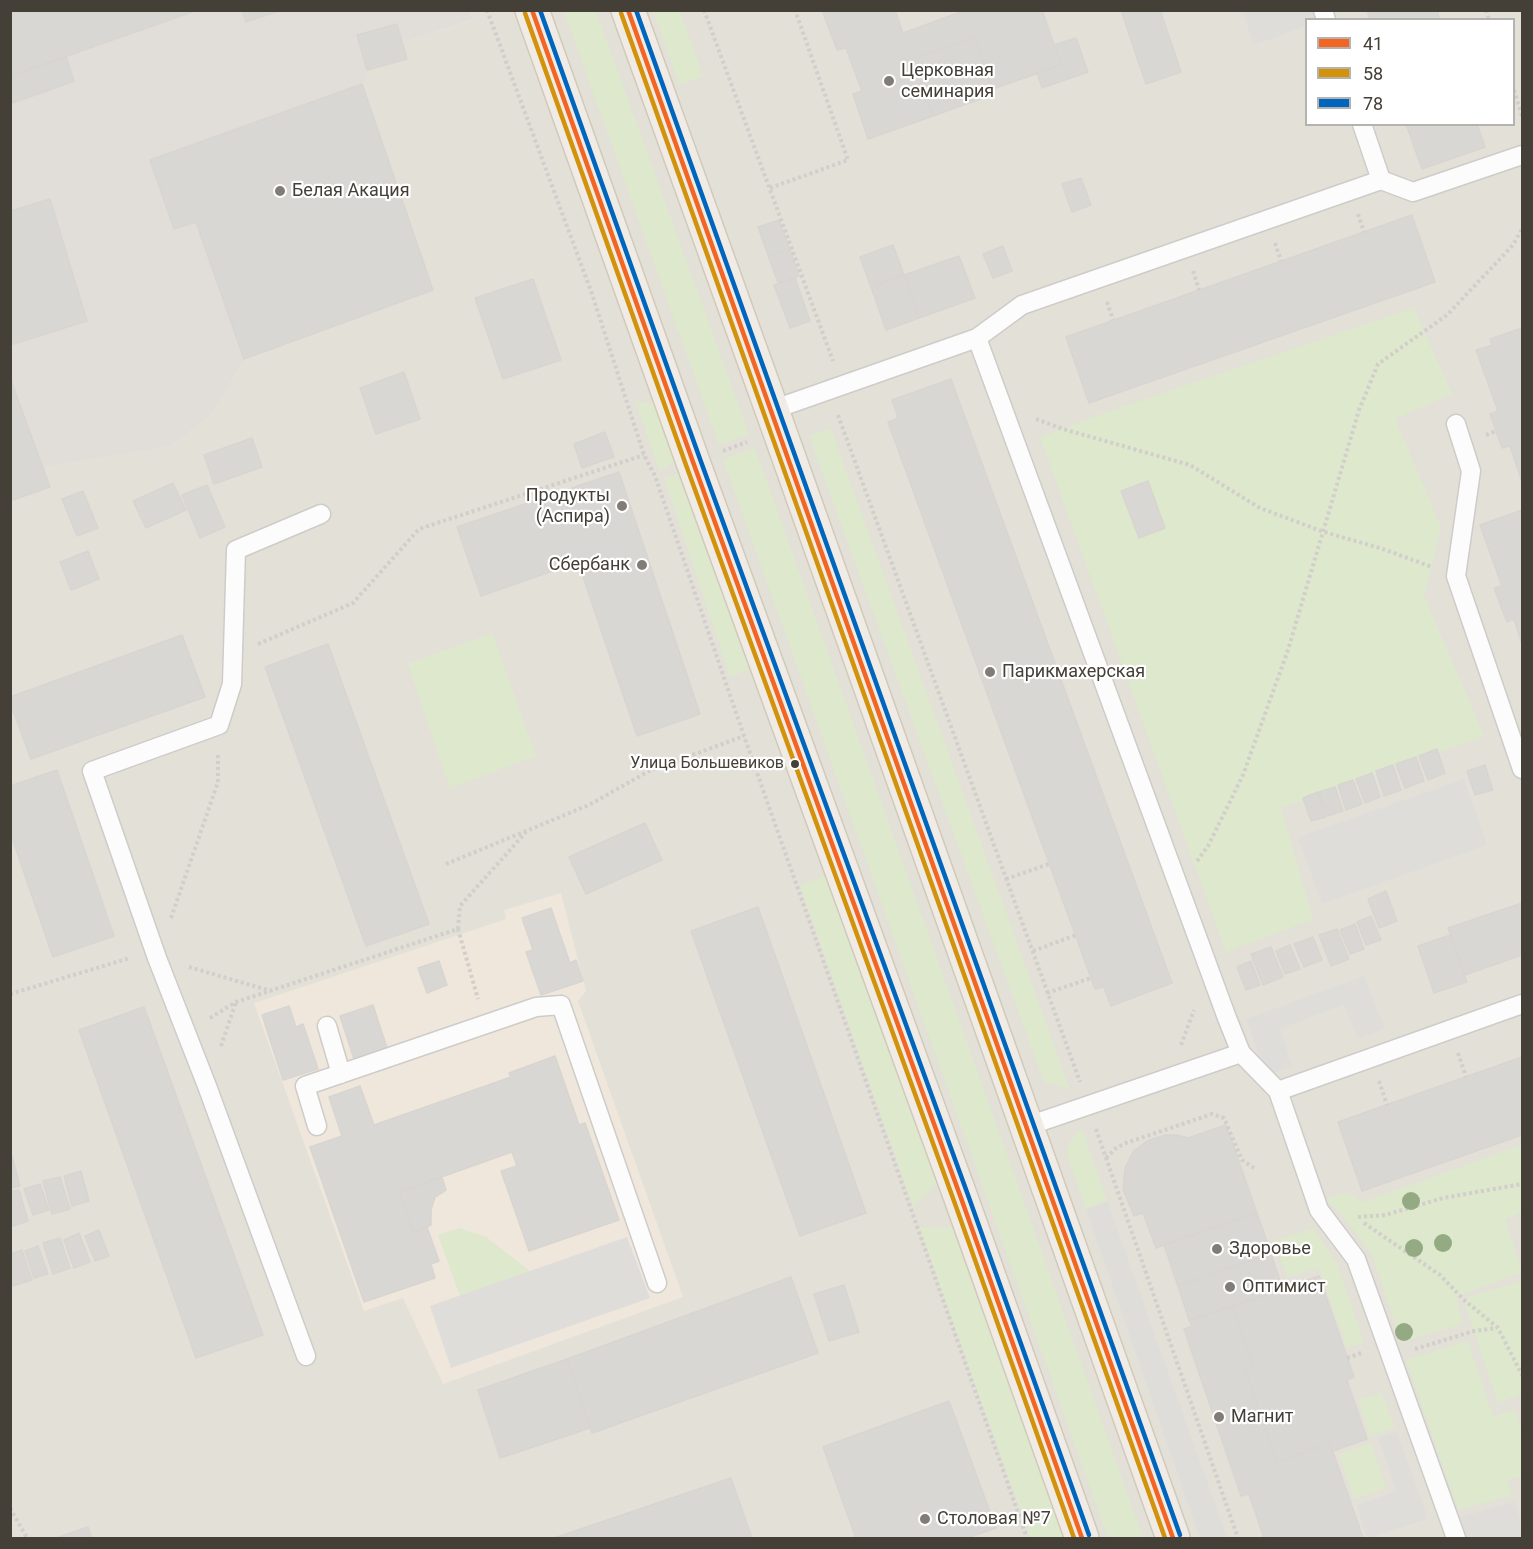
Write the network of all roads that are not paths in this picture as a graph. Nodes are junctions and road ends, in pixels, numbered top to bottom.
1 (532, 10) edge
2 (628, 10) edge
3 (1363, 126) edge
4 (1522, 155) edge
5 (1381, 180) junction
6 (977, 338) junction
7 (772, 410) junction
8 (1456, 424) dead end
9 (321, 514) dead end
10 (1522, 769) edge
11 (1522, 1004) edge
12 (327, 1026) dead end
13 (1241, 1053) junction
14 (341, 1074) junction
15 (1278, 1091) junction
16 (318, 1126) dead end
17 (1025, 1127) junction
18 (657, 1283) dead end
19 (306, 1356) dead end
20 (1082, 1539) edge
21 (1173, 1539) edge
22 (1456, 1539) edge

1 - 20 main road
2 - 7 main road
3 - 5 lane
4 - 5 lane
5 - 6 lane
6 - 7 lane
6 - 13 lane
7 - 17 main road
8 - 10 lane
9 - 19 lane
11 - 15 lane
12 - 14 lane
13 - 15 lane
13 - 17 lane
14 - 16 lane
14 - 18 lane
15 - 22 lane
17 - 21 main road

